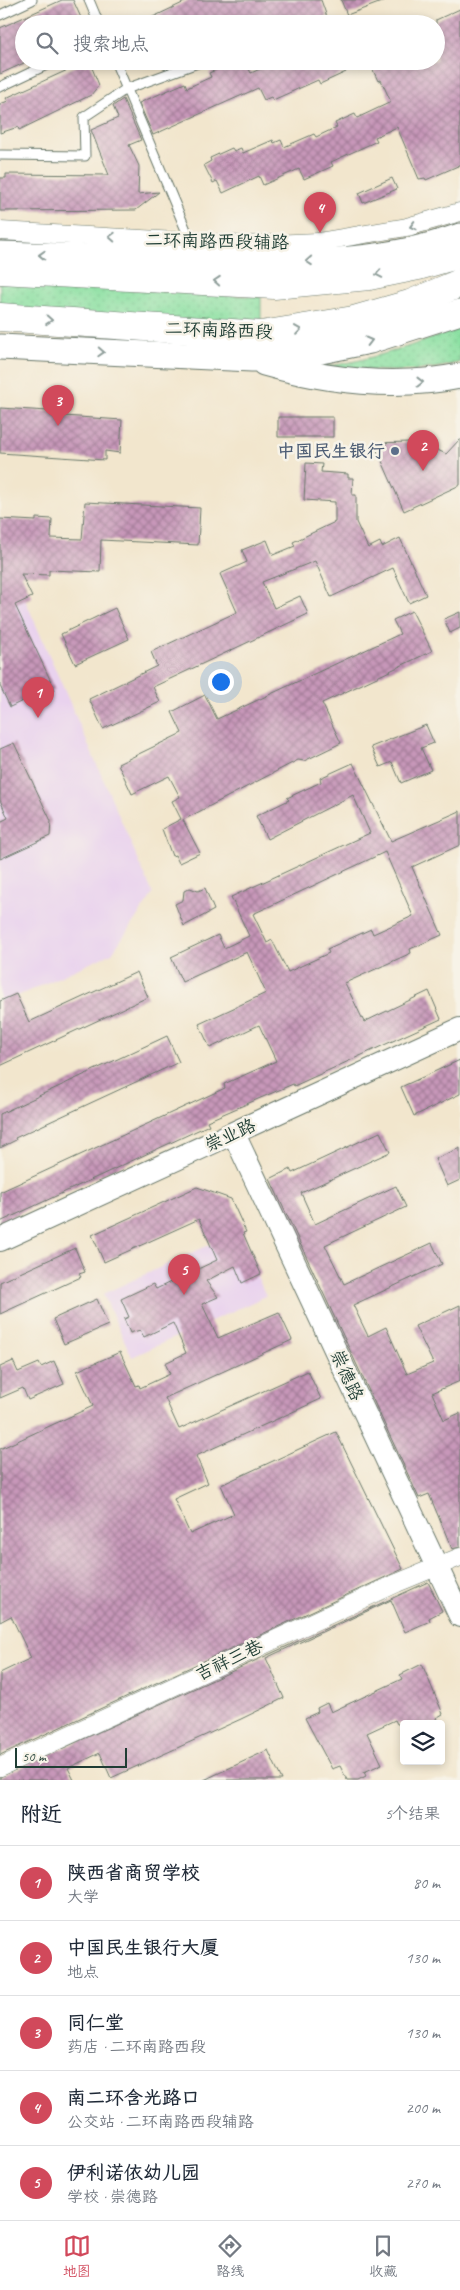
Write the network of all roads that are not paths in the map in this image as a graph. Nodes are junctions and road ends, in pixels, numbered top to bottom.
1 (32, 0) edge
2 (89, 0) edge
3 (0, 14) edge
4 (95, 15) edge
5 (36, 70) edge
6 (119, 70) edge
7 (178, 70) edge
8 (0, 87) edge
9 (126, 89) junction
10 (0, 154) edge
11 (460, 212) edge
12 (0, 231) edge
13 (460, 236) edge
14 (191, 242) junction
15 (0, 254) edge
16 (460, 254) edge
17 (0, 270) edge
18 (460, 283) edge
19 (460, 312) edge
20 (0, 317) edge
21 (0, 346) edge
22 (252, 359) junction
23 (460, 376) edge
24 (460, 1029) edge
25 (234, 1134) junction
26 (0, 1240) edge
27 (460, 1557) edge
28 (438, 1568) junction
29 (460, 1616) edge
30 (0, 1767) edge

1 - 3 lane
2 - 4 lane
5 - 8 lane
6 - 9 lane
7 - 9 lane
9 - 10 lane
9 - 14 lane
11 -> 14 street, 二环南路西段辅路
14 -> 12 street, 二环南路西段辅路
13 -> 15 main road
16 -> 17 highway
20 -> 18 highway, 二环南路西段
22 -> 19 main road
21 -> 22 main road
22 -> 23 main road
24 - 25 street, 崇业路
25 - 26 street, 崇业路
25 - 28 street, 崇德路
27 - 28 street, 吉祥三巷
28 - 29 street, 崇德路
28 - 30 street, 吉祥三巷

